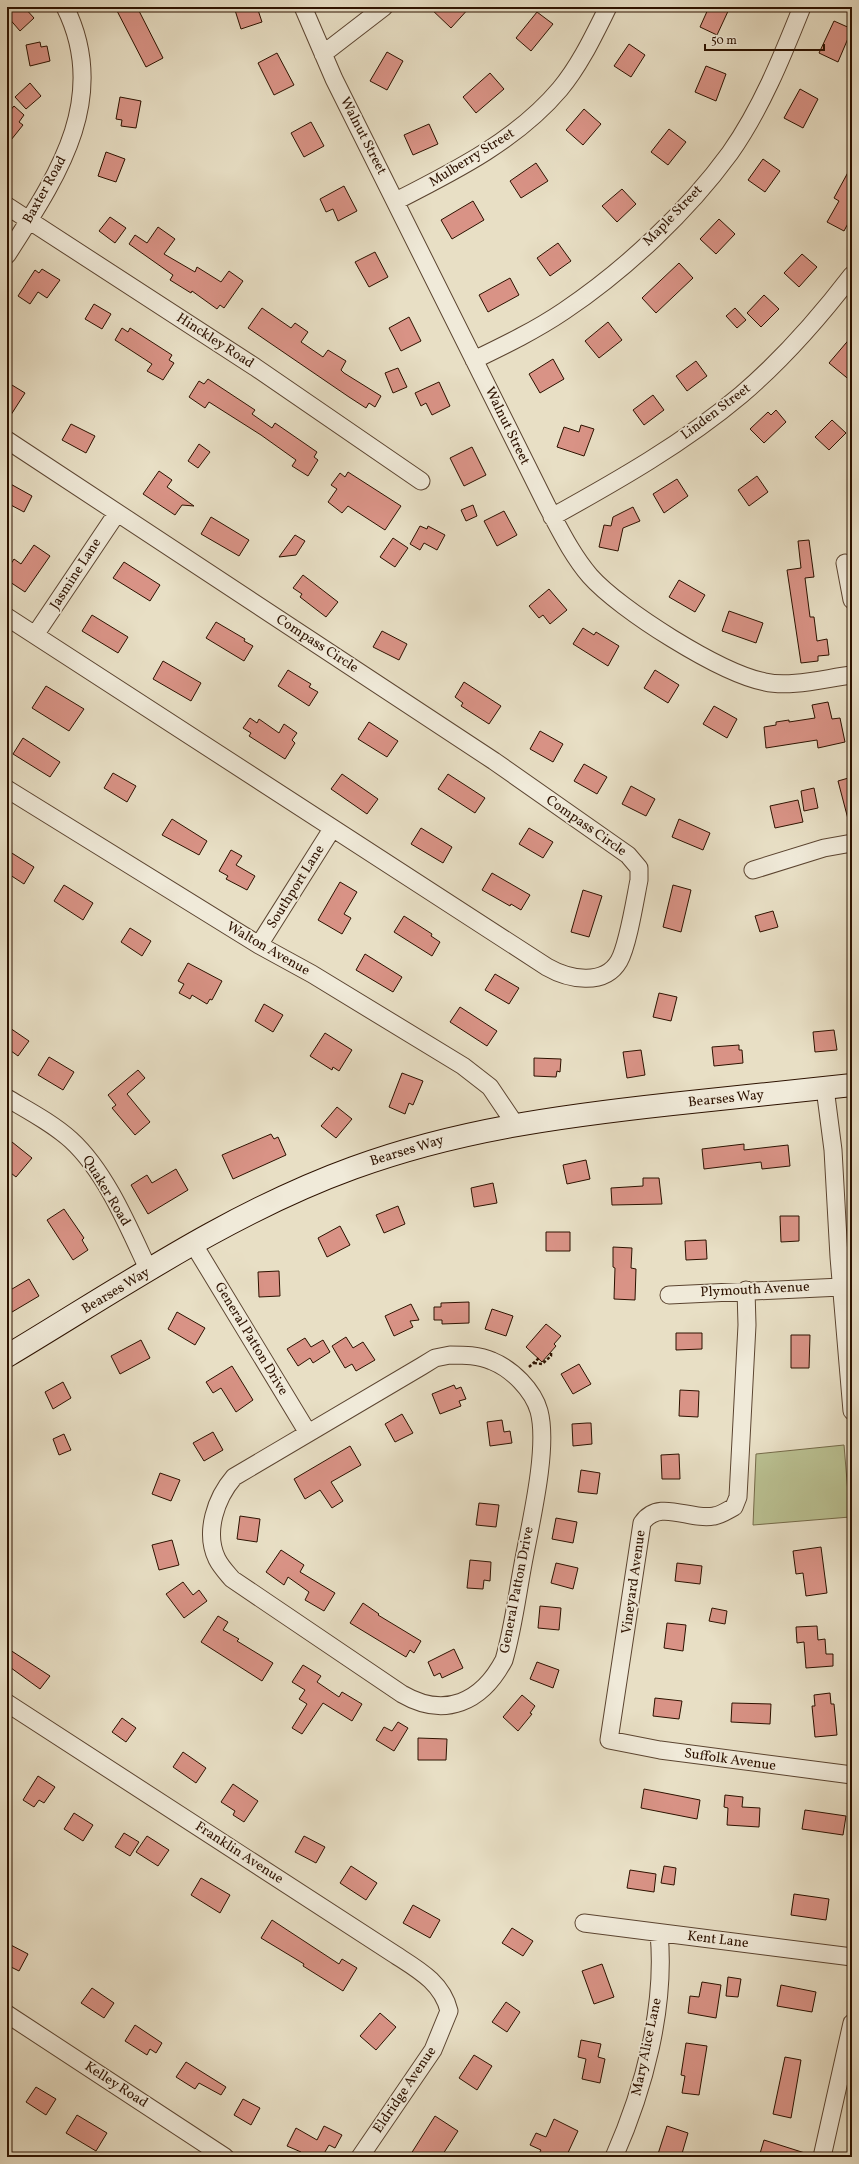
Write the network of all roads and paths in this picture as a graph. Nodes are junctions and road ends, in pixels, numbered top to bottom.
1 (65, 7) edge
2 (303, 7) edge
3 (384, 7) edge
4 (608, 7) edge
5 (802, 7) edge
6 (323, 54) junction
7 (396, 201) junction
8 (7, 206) edge
9 (29, 220) junction
10 (7, 254) edge
11 (852, 275) edge
12 (474, 360) junction
13 (7, 440) edge
14 (421, 480) dead end
15 (117, 513) junction
16 (552, 517) junction
17 (845, 563) dead end
18 (852, 600) edge
19 (7, 617) edge
20 (35, 635) junction
21 (852, 675) edge
22 (7, 789) edge
23 (332, 829) junction
24 (852, 843) edge
25 (753, 870) dead end
26 (259, 945) junction
27 (852, 1085) edge
28 (825, 1088) junction
29 (7, 1098) edge
30 (515, 1124) junction
31 (194, 1244) junction
32 (149, 1271) junction
33 (841, 1287) junction
34 (746, 1290) junction
35 (669, 1295) dead end
36 (551, 1353) dead end
37 (7, 1356) edge
38 (539, 1358) dead end
39 (534, 1363) junction
40 (529, 1367) dead end
41 (852, 1411) edge
42 (308, 1433) junction
43 (7, 1703) edge
44 (609, 1740) joint
45 (852, 1776) edge
46 (584, 1923) dead end
47 (659, 1933) junction
48 (852, 1957) edge
49 (7, 2014) edge
50 (447, 2020) joint
51 (852, 2023) edge
52 (225, 2157) edge
53 (360, 2157) edge
54 (614, 2157) edge
55 (822, 2157) edge

1 - 9 street, Baxter Road
2 - 6 street, Walnut Street
3 - 6 street
4 - 7 street, Mulberry Street
5 - 12 street, Maple Street
6 - 7 street, Walnut Street
7 - 12 street, Walnut Street
8 - 9 street, Hinckley Road
9 - 10 street, Baxter Road
9 - 14 street, Hinckley Road
11 - 16 street, Linden Street
12 - 16 street, Walnut Street
13 - 15 street, Compass Circle
15 - 20 street, Jasmine Lane
15 - 23 street, Compass Circle
16 - 21 street, Walnut Street
17 - 18 street
19 - 20 street, Compass Circle
20 - 23 street, Compass Circle
22 - 26 street, Walton Avenue
23 - 26 street, Southport Lane
24 - 25 street
26 - 30 street, Walton Avenue
27 - 28 main road, Bearses Way
28 - 30 main road, Bearses Way
28 - 33 street
29 - 32 street, Quaker Road
30 - 31 main road, Bearses Way
31 - 32 main road, Bearses Way
31 - 42 street, General Patton Drive
32 - 37 main road, Bearses Way
33 - 34 street, Plymouth Avenue
33 - 41 street
34 - 35 street, Plymouth Avenue
34 - 44 street, Vineyard Avenue
36 - 39 path
38 - 39 path
39 - 40 path
42 - 42 street, General Patton Drive
43 - 50 street, Franklin Avenue
44 - 45 street, Suffolk Avenue
46 - 47 street, Kent Lane
47 - 48 street, Kent Lane
47 - 54 street, Mary Alice Lane
49 - 52 street, Kelley Road
50 - 53 street, Eldridge Avenue
51 - 55 street

